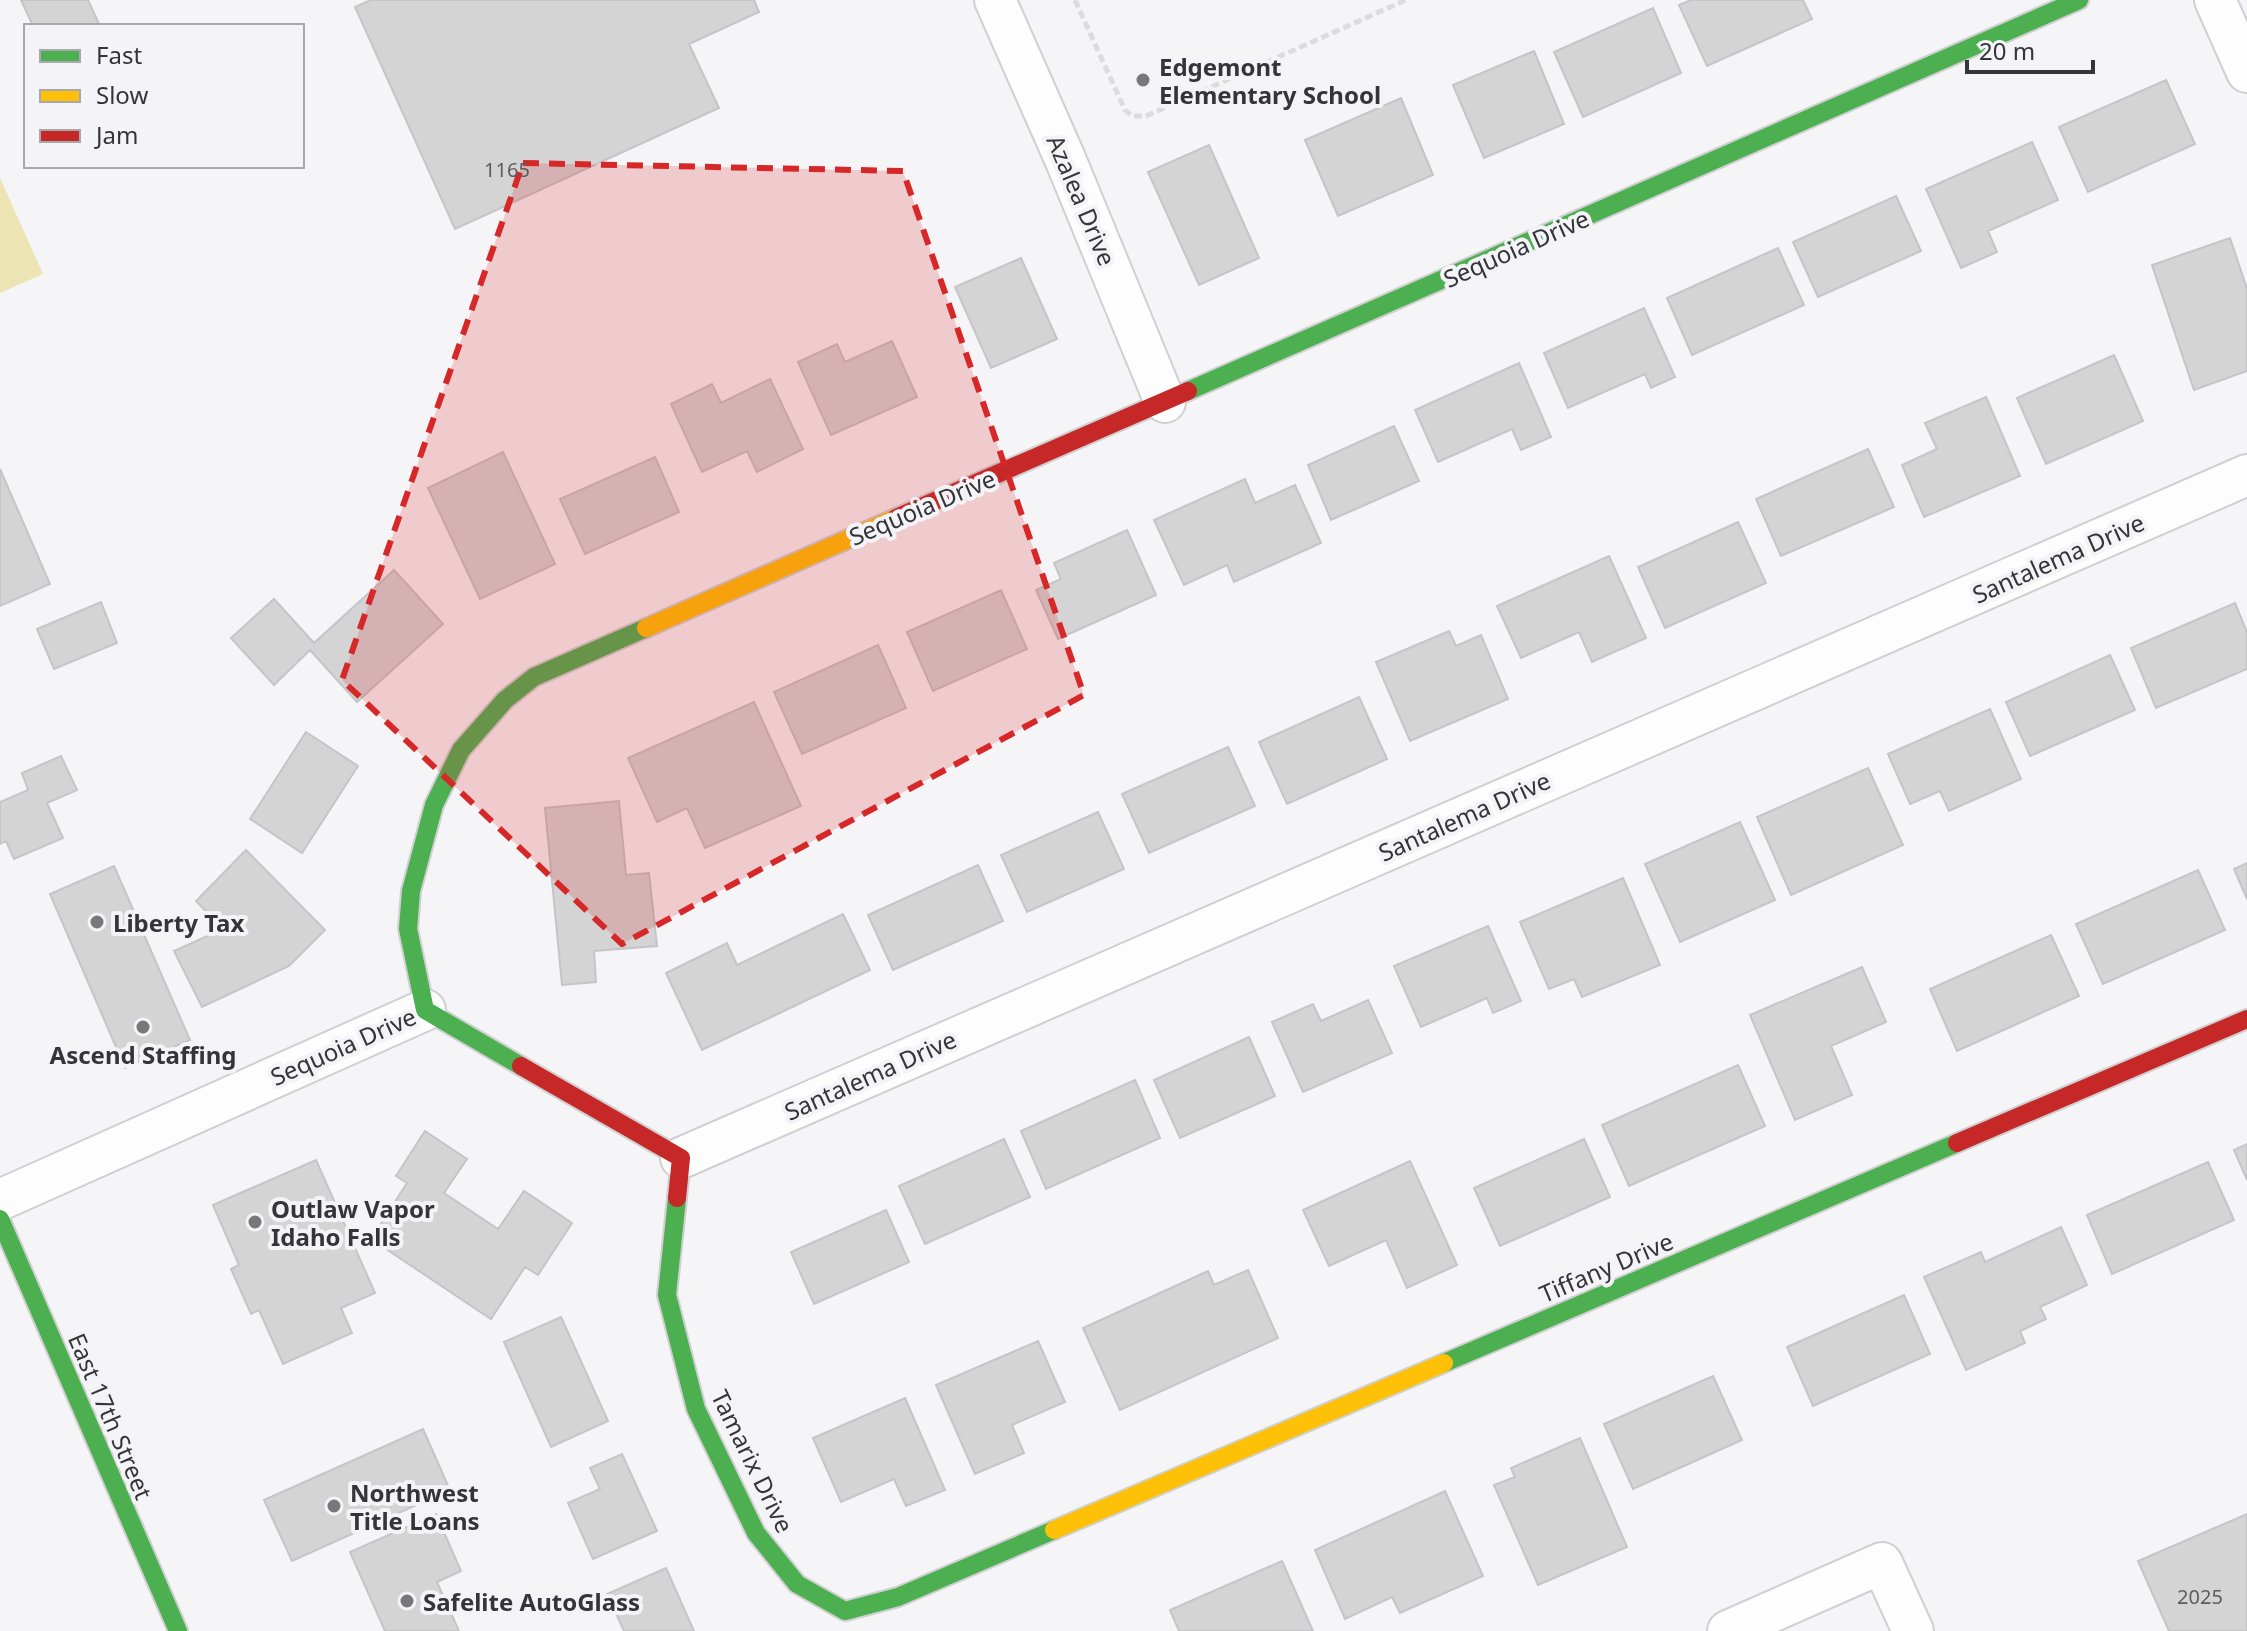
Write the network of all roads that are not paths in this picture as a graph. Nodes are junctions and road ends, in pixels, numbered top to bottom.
1 (995, 0) edge
2 (2079, 0) edge
3 (2215, 0) edge
4 (2247, 72) edge
5 (1165, 402) junction
6 (2247, 475) edge
7 (425, 1010) junction
8 (2247, 1019) edge
9 (681, 1158) junction
10 (0, 1200) edge
11 (0, 1219) edge
12 (985, 1559) joint
13 (178, 1631) edge
14 (1728, 1631) edge
15 (1913, 1631) edge

1 - 5 street, Azalea Drive
2 - 5 street, Sequoia Drive
3 - 4 street
5 - 7 street, Sequoia Drive
6 - 9 street, Santalema Drive
7 - 9 street
7 - 10 street, Sequoia Drive
8 - 12 street, Tiffany Drive
9 - 12 street, Tamarix Drive
11 - 13 street, East 17th Street
14 - 15 street

